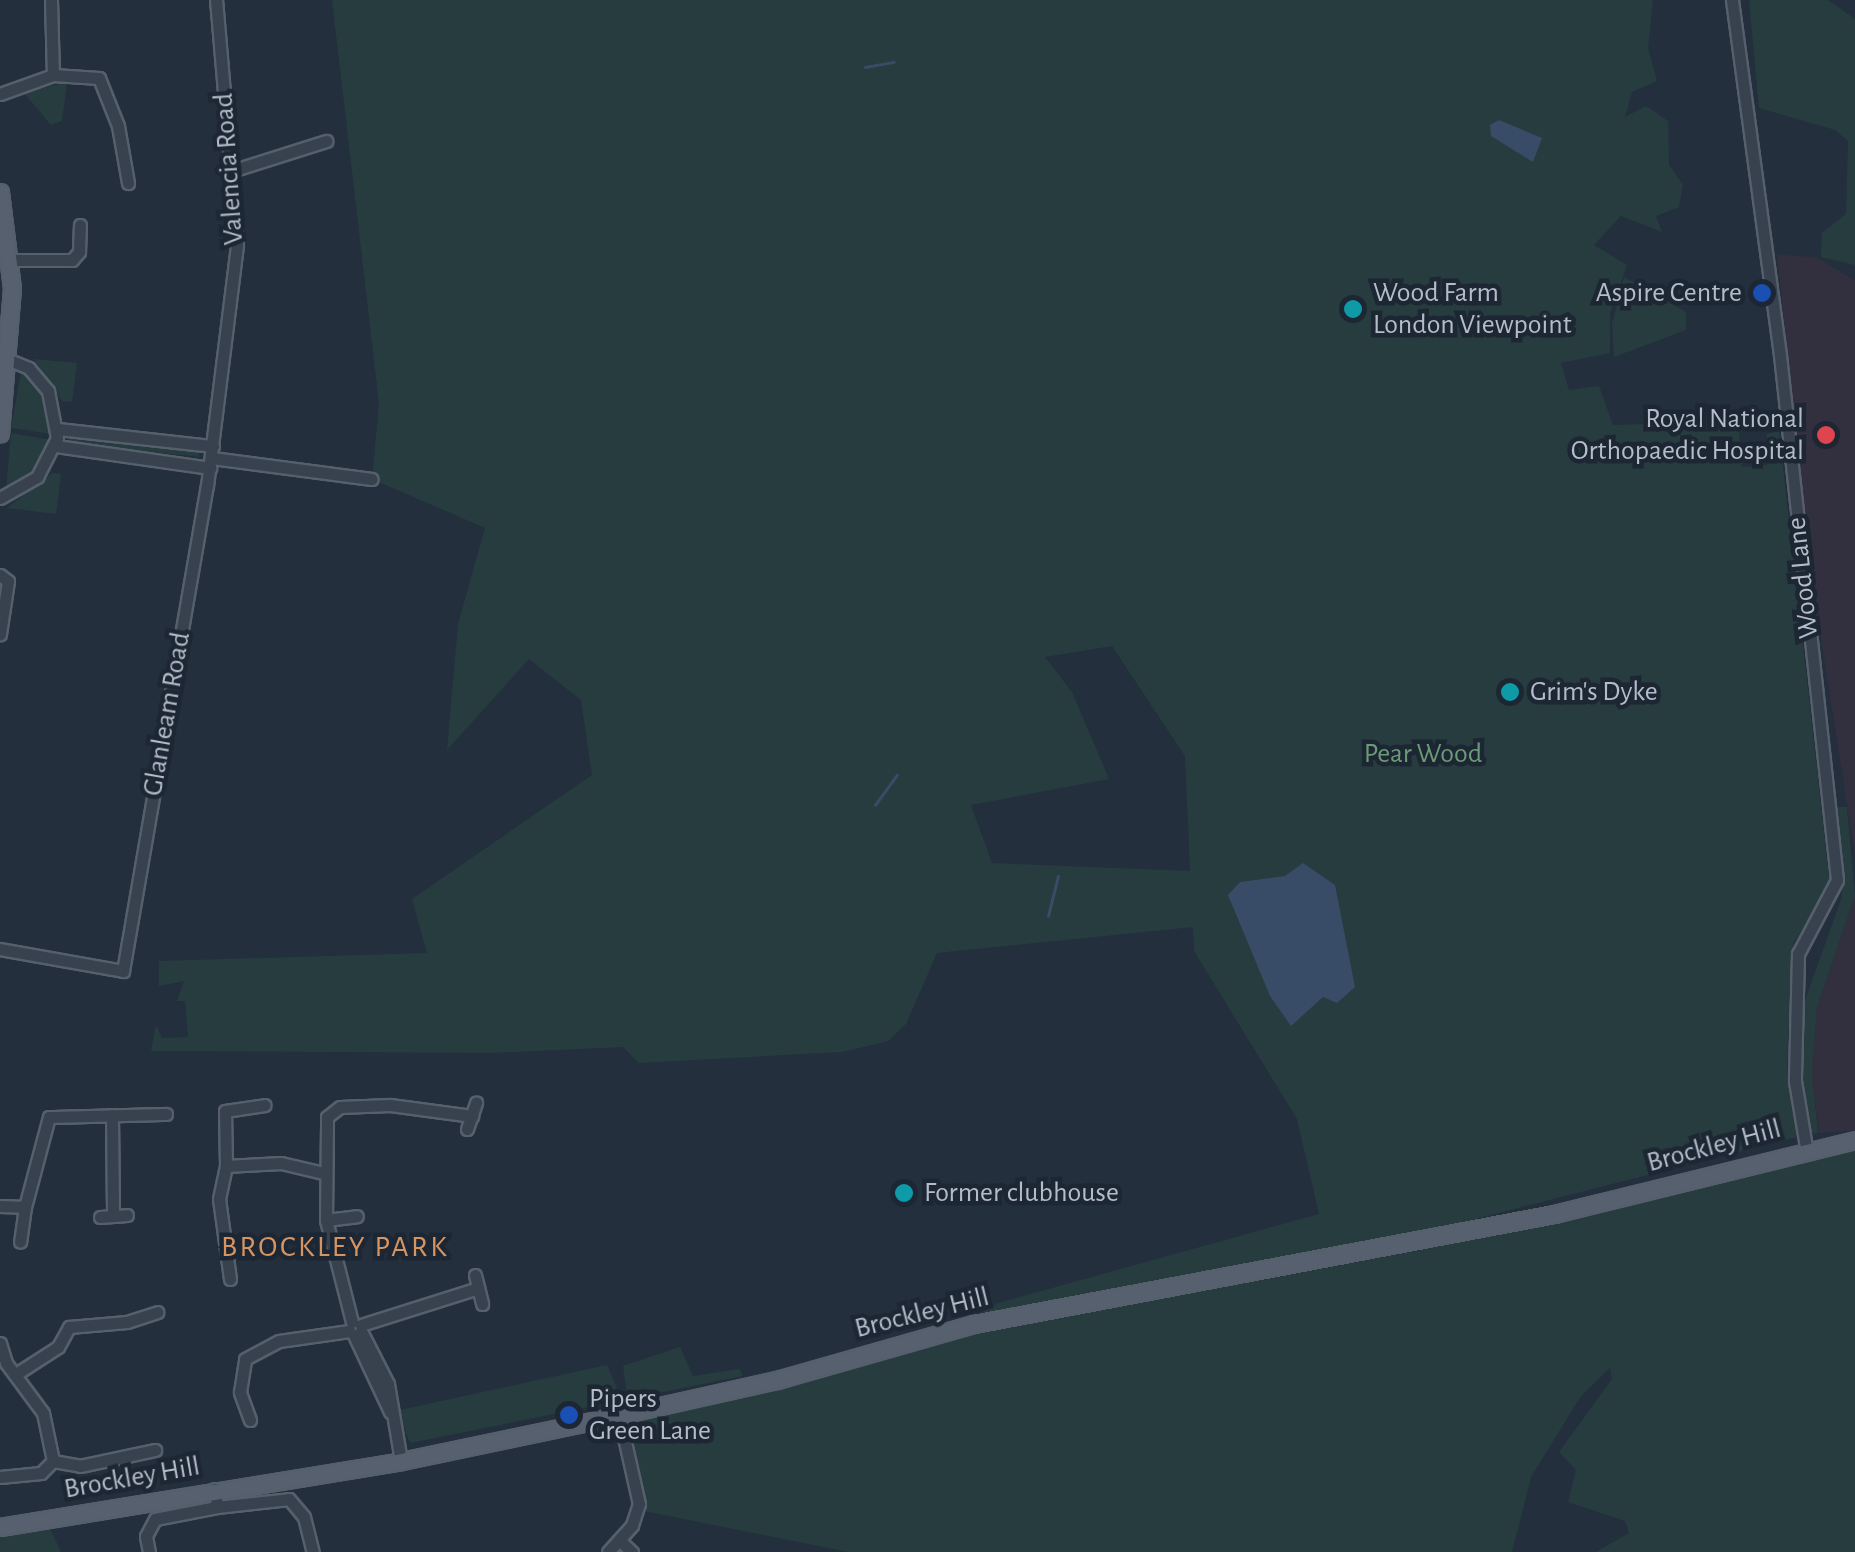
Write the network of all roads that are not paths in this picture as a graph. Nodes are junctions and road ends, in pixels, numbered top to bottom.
1 (50, 0) edge
2 (216, 0) edge
3 (1732, 0) edge
4 (54, 75) junction
5 (0, 94) edge
6 (326, 141) dead end
7 (231, 171) junction
8 (128, 183) dead end
9 (0, 192) edge
10 (80, 225) dead end
11 (10, 260) junction
12 (6, 288) edge
13 (9, 360) junction
14 (58, 429) junction
15 (0, 434) edge
16 (56, 446) junction
17 (212, 457) junction
18 (372, 478) dead end
19 (0, 498) edge
20 (0, 575) edge
21 (0, 634) edge
22 (0, 949) edge
23 (265, 1105) dead end
24 (166, 1114) dead end
25 (112, 1116) junction
26 (467, 1129) dead end
27 (1855, 1140) edge
28 (1806, 1148) junction
29 (226, 1166) junction
30 (324, 1172) junction
31 (0, 1206) edge
32 (25, 1207) junction
33 (113, 1216) dead end
34 (357, 1216) dead end
35 (326, 1220) junction
36 (20, 1242) dead end
37 (475, 1274) dead end
38 (230, 1279) dead end
39 (478, 1288) junction
40 (482, 1304) dead end
41 (158, 1312) dead end
42 (356, 1329) junction
43 (0, 1344) edge
44 (16, 1374) junction
45 (619, 1414) junction
46 (250, 1420) dead end
47 (140, 1437) dead end
48 (53, 1461) junction
49 (401, 1461) junction
50 (0, 1477) edge
51 (215, 1489) junction
52 (217, 1507) junction
53 (0, 1527) edge
54 (619, 1540) junction
55 (150, 1552) edge
56 (313, 1552) edge
57 (608, 1552) edge
58 (632, 1552) edge

1 - 4 street
2 - 7 street, Valencia Road
3 - 28 street, Wood Lane
4 - 5 street
4 - 8 street
6 - 7 street
7 - 17 street, Valencia Road
9 - 11 main road
10 - 11 street
11 - 12 main road
12 - 13 main road
13 - 14 street
13 - 15 main road
14 - 16 street
14 - 17 street
16 - 17 street
16 - 19 street
17 - 18 street
17 - 22 street, Glanleam Road
20 - 21 street
23 - 29 street
24 - 25 street
25 - 32 street
25 - 33 street
26 - 30 street
27 - 28 main road, Brockley Hill
28 - 45 main road, Brockley Hill
29 - 30 street
29 - 38 street
30 - 35 street
31 - 32 street
32 - 36 street
34 - 35 street
35 - 42 street
37 - 39 street
39 - 40 street
39 - 42 street
41 - 44 street
42 - 46 street
42 - 49 street
43 - 44 street
44 - 48 street
45 - 49 main road, Brockley Hill
45 - 54 street
47 - 48 street
48 - 50 street
49 - 51 main road, Brockley Hill
51 - 52 street
51 - 53 main road, Brockley Hill
52 - 55 street
52 - 56 street
54 - 57 street
54 - 58 street

